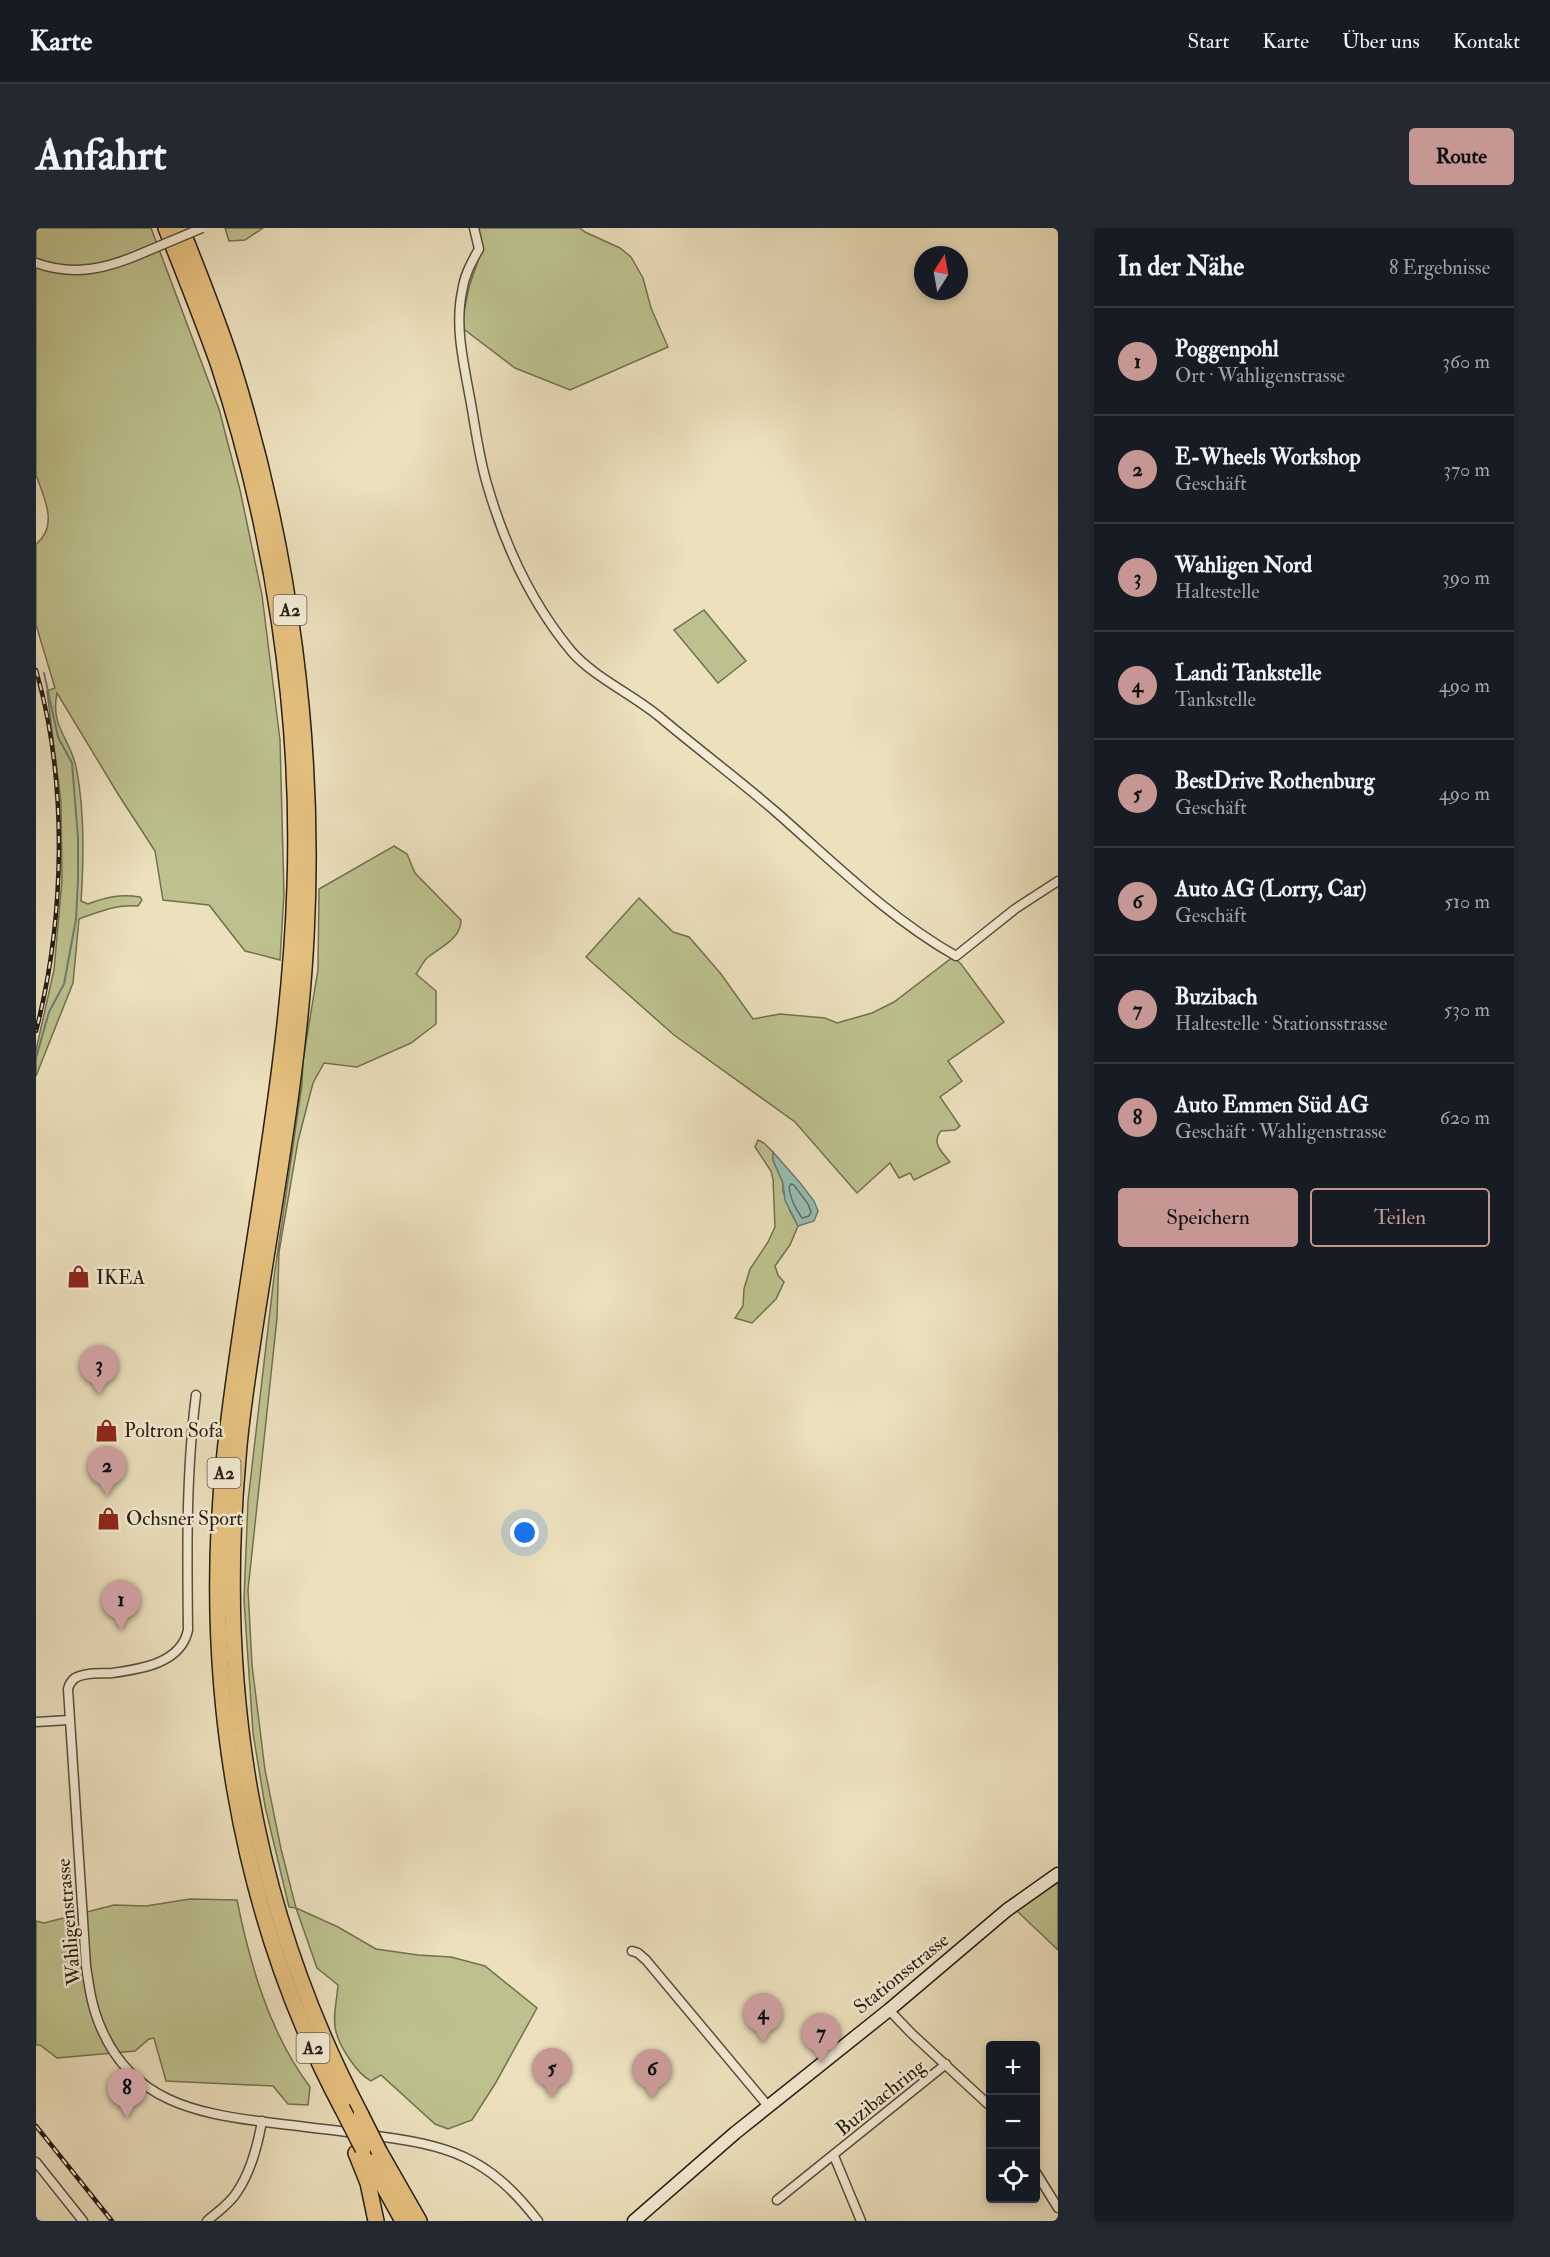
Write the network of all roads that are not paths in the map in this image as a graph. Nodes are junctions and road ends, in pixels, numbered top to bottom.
1 (166, 228) edge
2 (181, 228) edge
3 (202, 228) edge
4 (474, 228) edge
5 (36, 262) edge
6 (1058, 881) edge
7 (196, 1395) dead end
8 (69, 1720) junction
9 (36, 1722) edge
10 (1058, 1874) edge
11 (632, 1951) dead end
12 (889, 2010) junction
13 (946, 2064) junction
14 (986, 2102) edge
15 (768, 2106) junction
16 (262, 2121) junction
17 (358, 2148) junction
18 (834, 2156) junction
19 (36, 2162) edge
20 (1040, 2180) edge
21 (777, 2200) dead end
22 (1058, 2208) edge
23 (536, 2220) edge
24 (636, 2220) edge
25 (83, 2221) edge
26 (207, 2221) edge
27 (376, 2221) edge
28 (403, 2221) edge
29 (418, 2221) edge
30 (861, 2221) edge

1 - 17 highway, A2, bridge
2 - 29 highway, A2, bridge
3 - 5 street, bridge
4 - 6 street
7 - 8 street, Wahligenstrasse
8 - 9 street
8 - 16 street, Wahligenstrasse
10 - 12 main road, Stationsstrasse
11 - 15 street
12 - 13 street
12 - 15 main road, Stationsstrasse
13 - 14 street
13 - 18 street, Buzibachring
15 - 24 main road, Stationsstrasse
16 - 23 street, Wahligenstrasse
16 - 26 street
17 - 27 highway
17 - 28 highway, A2
18 - 21 street, Buzibachring
18 - 30 street, Buzibachring
19 - 25 street
20 - 22 street

